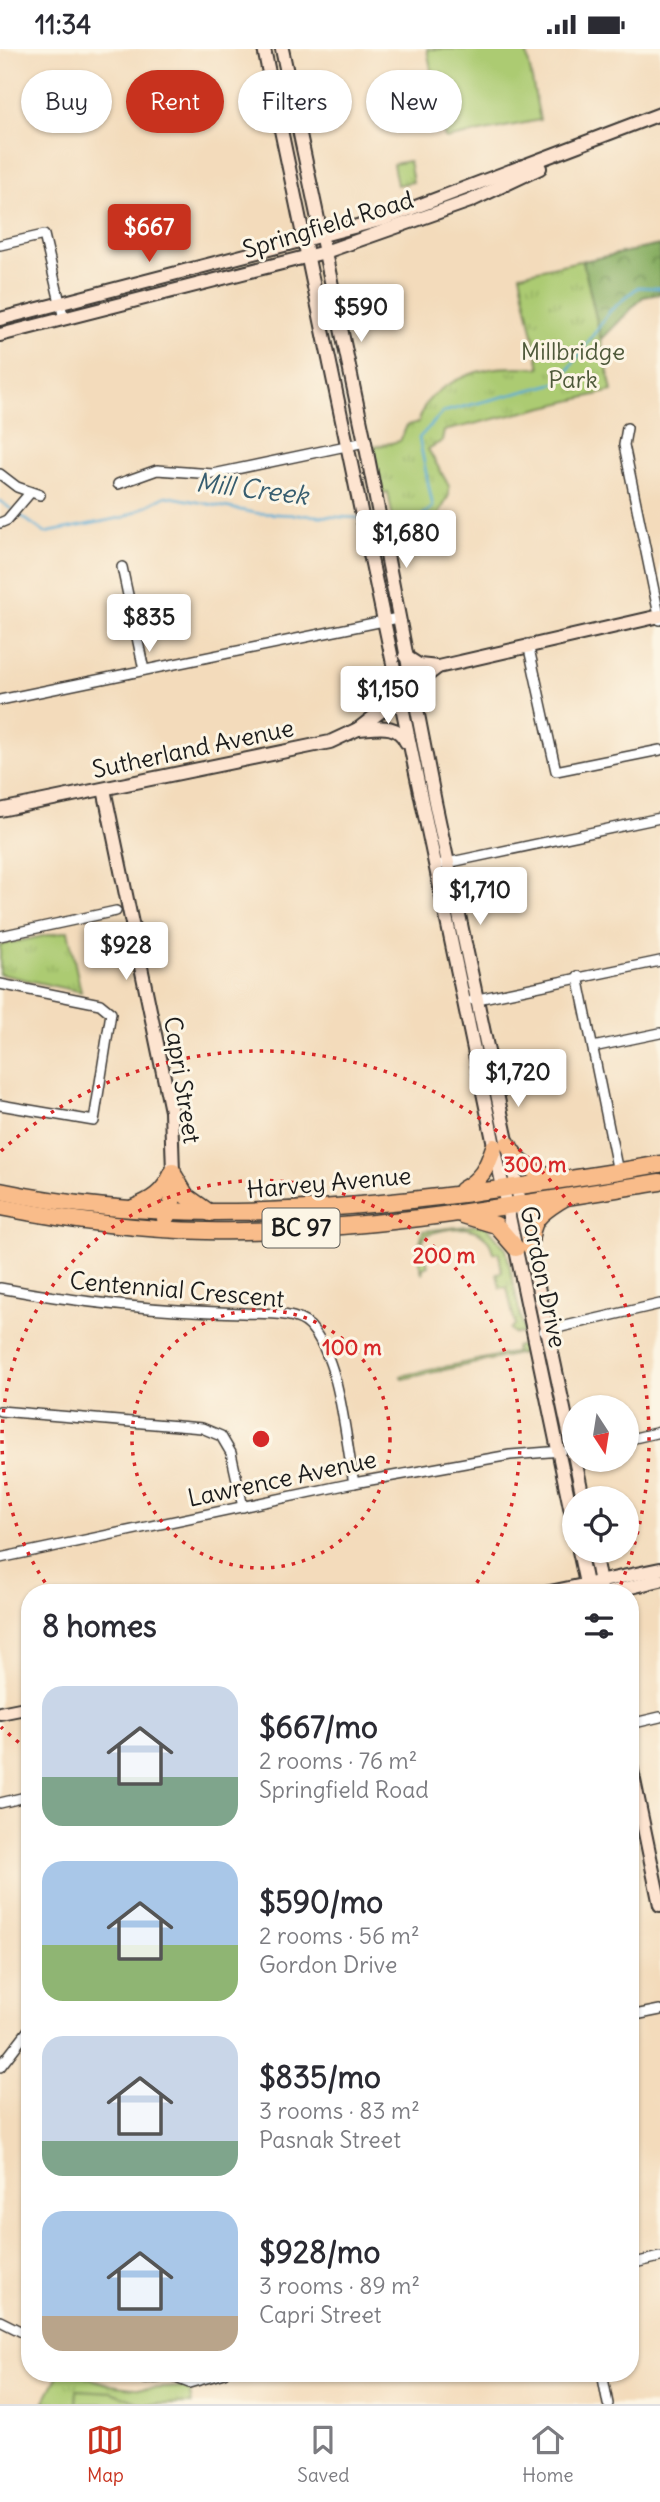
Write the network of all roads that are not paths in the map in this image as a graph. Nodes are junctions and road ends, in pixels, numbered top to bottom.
1 (282, 49) edge
2 (265, 51) edge
3 (660, 114) edge
4 (577, 147) junction
5 (322, 237) junction
6 (306, 241) junction
7 (0, 245) edge
8 (325, 252) junction
9 (309, 257) junction
10 (60, 303) junction
11 (0, 319) edge
12 (64, 319) junction
13 (0, 335) edge
14 (627, 428) dead end
15 (365, 442) junction
16 (349, 445) junction
17 (0, 474) edge
18 (118, 484) dead end
19 (3, 522) edge
20 (122, 567) dead end
21 (398, 618) junction
22 (660, 618) edge
23 (383, 621) junction
24 (528, 644) junction
25 (405, 656) junction
26 (438, 667) junction
27 (144, 670) junction
28 (411, 686) junction
29 (398, 698) junction
30 (0, 700) edge
31 (358, 729) junction
32 (409, 747) junction
33 (660, 750) edge
34 (104, 789) junction
35 (0, 810) edge
36 (660, 818) edge
37 (449, 862) junction
38 (434, 865) junction
39 (116, 911) dead end
40 (0, 936) edge
41 (660, 961) edge
42 (578, 976) junction
43 (0, 984) edge
44 (477, 999) junction
45 (464, 1002) junction
46 (660, 1034) edge
47 (593, 1047) junction
48 (0, 1105) edge
49 (501, 1145) junction
50 (660, 1164) edge
51 (173, 1172) junction
52 (618, 1172) junction
53 (660, 1182) edge
54 (566, 1188) junction
55 (0, 1191) edge
56 (512, 1196) junction
57 (450, 1204) junction
58 (0, 1207) edge
59 (130, 1209) junction
60 (170, 1213) junction
61 (211, 1213) junction
62 (151, 1227) junction
63 (523, 1247) junction
64 (0, 1288) edge
65 (660, 1304) edge
66 (547, 1330) junction
67 (532, 1334) junction
68 (562, 1399) edge
69 (0, 1411) edge
70 (660, 1432) edge
71 (639, 1437) edge
72 (559, 1451) junction
73 (562, 1452) edge
74 (354, 1483) junction
75 (566, 1486) edge
76 (243, 1507) junction
77 (0, 1558) edge
78 (582, 1563) edge
79 (597, 1563) edge
80 (660, 1569) edge
81 (660, 1580) edge
82 (586, 1584) edge
83 (602, 1584) edge
84 (617, 1584) edge
85 (635, 1584) edge
86 (21, 1711) edge
87 (0, 1713) edge
88 (660, 1717) edge
89 (639, 1722) edge
90 (21, 1798) edge
91 (639, 1798) edge
92 (0, 1803) edge
93 (657, 1873) edge
94 (660, 1905) edge
95 (660, 2010) edge
96 (639, 2014) edge
97 (21, 2040) edge
98 (0, 2067) edge
99 (660, 2257) edge
100 (639, 2262) edge
101 (0, 2321) edge
102 (21, 2332) edge
103 (604, 2382) edge
104 (608, 2404) edge

1 - 2 street
1 - 5 main road, Gordon Drive
2 - 6 main road, Gordon Drive
3 - 4 main road, Springfield Road
4 - 5 main road, Springfield Road
4 - 8 main road, Springfield Road
5 - 6 main road, Springfield Road
5 - 8 main road, Gordon Drive
6 - 9 main road, Gordon Drive
6 - 10 main road, Springfield Road
7 - 10 street
8 - 9 main road, Springfield Road
8 - 15 main road, Gordon Drive
9 - 12 main road, Springfield Road
9 - 16 main road, Gordon Drive
10 - 11 main road, Springfield Road
10 - 12 street
12 - 13 main road, Springfield Road
14 - 22 street
15 - 16 street
15 - 21 main road, Gordon Drive
16 - 18 street
16 - 23 main road, Gordon Drive
17 - 19 street
20 - 27 street
21 - 23 street
21 - 25 main road, Gordon Drive
22 - 24 main road, Sutherland Avenue
23 - 27 street
23 - 29 main road, Gordon Drive
24 - 26 main road, Sutherland Avenue
24 - 33 street
25 - 26 main road
25 - 28 main road, Gordon Drive
26 - 28 main road, Sutherland Avenue
27 - 30 street
28 - 29 main road, Sutherland Avenue
28 - 37 main road, Gordon Drive
29 - 31 main road, Sutherland Avenue
29 - 32 main road, Gordon Drive
31 - 32 main road
31 - 34 main road, Sutherland Avenue
32 - 38 main road, Gordon Drive
34 - 35 main road, Sutherland Avenue
34 - 51 main road, Capri Street
36 - 37 street
37 - 38 street
37 - 44 main road, Gordon Drive
38 - 45 main road, Gordon Drive
39 - 40 street
41 - 42 street
42 - 44 street
42 - 47 street
43 - 48 street
44 - 45 street
44 - 49 main road, Gordon Drive
45 - 49 main road, Gordon Drive
46 - 47 street
47 - 52 street
49 - 54 highway
49 - 56 main road, Gordon Drive
49 - 57 highway
50 - 52 highway, Harvey Avenue / BC 97
51 - 59 highway
51 - 60 highway
51 - 61 highway
52 - 54 highway, Harvey Avenue / BC 97
53 - 54 highway, Harvey Avenue / BC 97
54 - 56 highway, Harvey Avenue / BC 97
54 - 63 highway
55 - 59 highway, Harvey Avenue / BC 97
56 - 57 highway, Harvey Avenue / BC 97
56 - 63 main road, Gordon Drive
57 - 61 highway, Harvey Avenue / BC 97
57 - 62 highway, Harvey Avenue / BC 97
57 - 63 highway
58 - 62 highway, Harvey Avenue / BC 97
59 - 60 highway, Harvey Avenue / BC 97
60 - 61 highway, Harvey Avenue / BC 97
60 - 62 highway
63 - 66 main road, Gordon Drive
63 - 67 main road, Gordon Drive
64 - 74 street, Centennial Crescent
65 - 66 street
66 - 67 street
66 - 68 main road, Gordon Drive
67 - 72 main road, Gordon Drive
69 - 76 street
70 - 71 street
72 - 73 street, Lawrence Avenue
72 - 74 street, Lawrence Avenue
72 - 75 main road, Gordon Drive
74 - 76 street, Lawrence Avenue
76 - 77 street, Lawrence Avenue
78 - 82 main road
79 - 83 main road
80 - 84 main road
81 - 85 main road
86 - 87 main road
88 - 89 street
90 - 92 street
91 - 93 main road
93 - 94 main road
95 - 96 street
97 - 98 street
99 - 100 street
101 - 102 street
103 - 104 street

